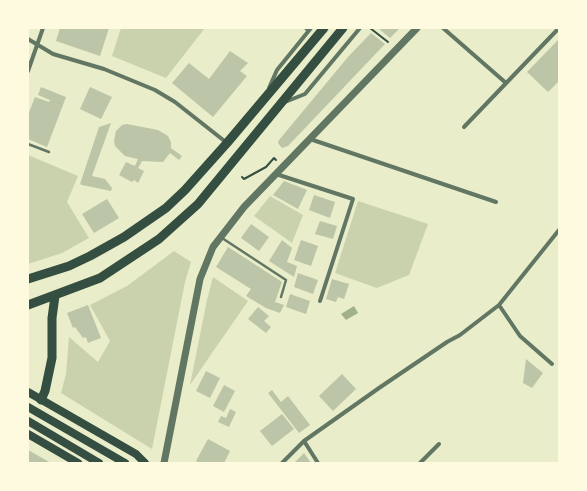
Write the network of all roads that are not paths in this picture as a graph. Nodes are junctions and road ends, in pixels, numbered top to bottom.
1 (43, 28) edge
2 (324, 28) edge
3 (343, 28) edge
4 (360, 28) edge
5 (417, 28) edge
6 (443, 28) edge
7 (559, 28) edge
8 (308, 29) edge
9 (28, 39) edge
10 (38, 44) junction
11 (28, 71) edge
12 (506, 83) junction
13 (266, 95) junction
14 (279, 104) junction
15 (464, 127) dead end
16 (310, 139) junction
17 (226, 143) junction
18 (28, 144) edge
19 (49, 152) dead end
20 (276, 174) junction
21 (496, 202) dead end
22 (559, 230) edge
23 (220, 237) junction
24 (28, 279) edge
25 (55, 296) junction
26 (281, 297) dead end
27 (320, 301) dead end
28 (28, 305) edge
29 (499, 305) junction
30 (552, 364) dead end
31 (28, 392) edge
32 (41, 400) junction
33 (28, 407) edge
34 (28, 421) edge
35 (28, 434) edge
36 (304, 441) junction
37 (438, 444) dead end
38 (78, 463) edge
39 (99, 463) edge
40 (125, 463) edge
41 (145, 463) edge
42 (164, 463) edge
43 (282, 463) edge
44 (318, 463) edge
45 (420, 463) edge

1 - 10 street
2 - 13 highway
3 - 14 highway
4 - 14 street
5 - 16 street
6 - 12 street
7 - 12 street
8 - 13 street
9 - 10 street
10 - 11 street
10 - 17 street
12 - 15 street
13 - 17 highway
14 - 25 highway
16 - 20 street
16 - 21 street
17 - 24 highway
18 - 19 lane
20 - 23 street
20 - 27 street
22 - 29 street
23 - 26 lane
23 - 42 street
25 - 28 highway
25 - 32 highway
29 - 30 street
29 - 36 street
31 - 32 main road
32 - 41 main road
33 - 40 main road
34 - 39 main road
35 - 38 main road
36 - 43 street
36 - 44 street
37 - 45 street

